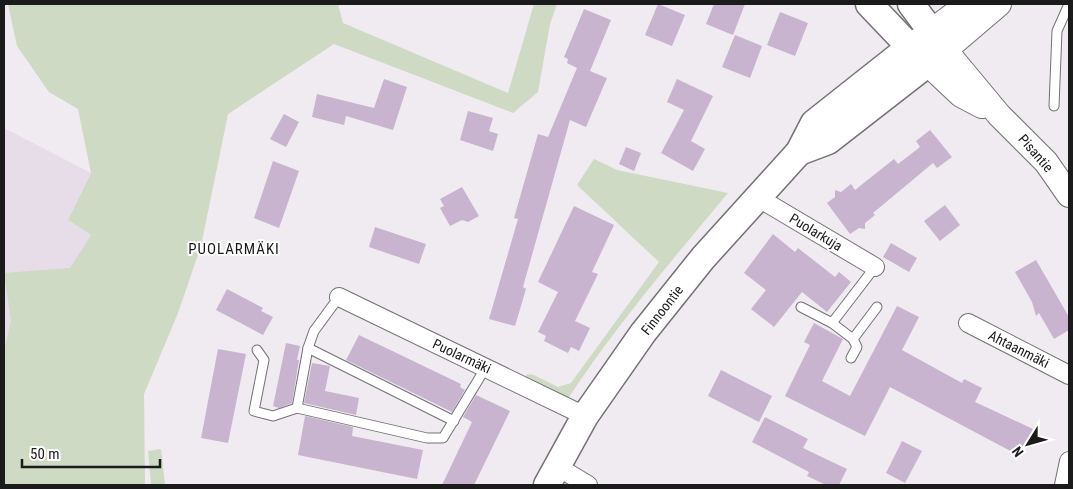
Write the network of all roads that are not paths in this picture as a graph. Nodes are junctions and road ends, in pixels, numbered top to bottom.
1 (869, 4) edge
2 (911, 4) edge
3 (968, 4) edge
4 (999, 4) edge
5 (1069, 4) edge
6 (928, 48) junction
7 (1054, 106) dead end
8 (1069, 195) edge
9 (756, 197) junction
10 (875, 267) joint
11 (339, 297) joint
12 (801, 307) dead end
13 (877, 307) dead end
14 (832, 323) junction
15 (968, 323) dead end
16 (853, 339) junction
17 (308, 348) junction
18 (257, 350) dead end
19 (851, 358) dead end
20 (486, 367) junction
21 (1069, 374) edge
22 (297, 408) junction
23 (585, 416) junction
24 (454, 421) junction
25 (1069, 461) edge
26 (552, 476) edge
27 (588, 485) edge
28 (1064, 485) edge

1 - 6 main road
2 - 6 main road
3 - 6 street, Finnoontie
4 - 6 street, Finnoontie
5 - 7 lane
6 - 8 street, Pisantie
6 - 9 main road, Finnoontie
9 - 10 street, Puolarkuja
9 - 23 main road, Finnoontie
10 - 14 lane
11 - 17 lane
11 - 20 street, Puolarmäki
12 - 14 lane
13 - 16 lane
14 - 16 lane
15 - 21 street, Ahtaanmäki
16 - 19 lane
17 - 22 lane
17 - 24 lane
18 - 22 lane
20 - 23 street, Puolarmäki
20 - 24 lane
22 - 24 lane
23 - 26 main road, Finnoontie
25 - 28 street
26 - 27 street

